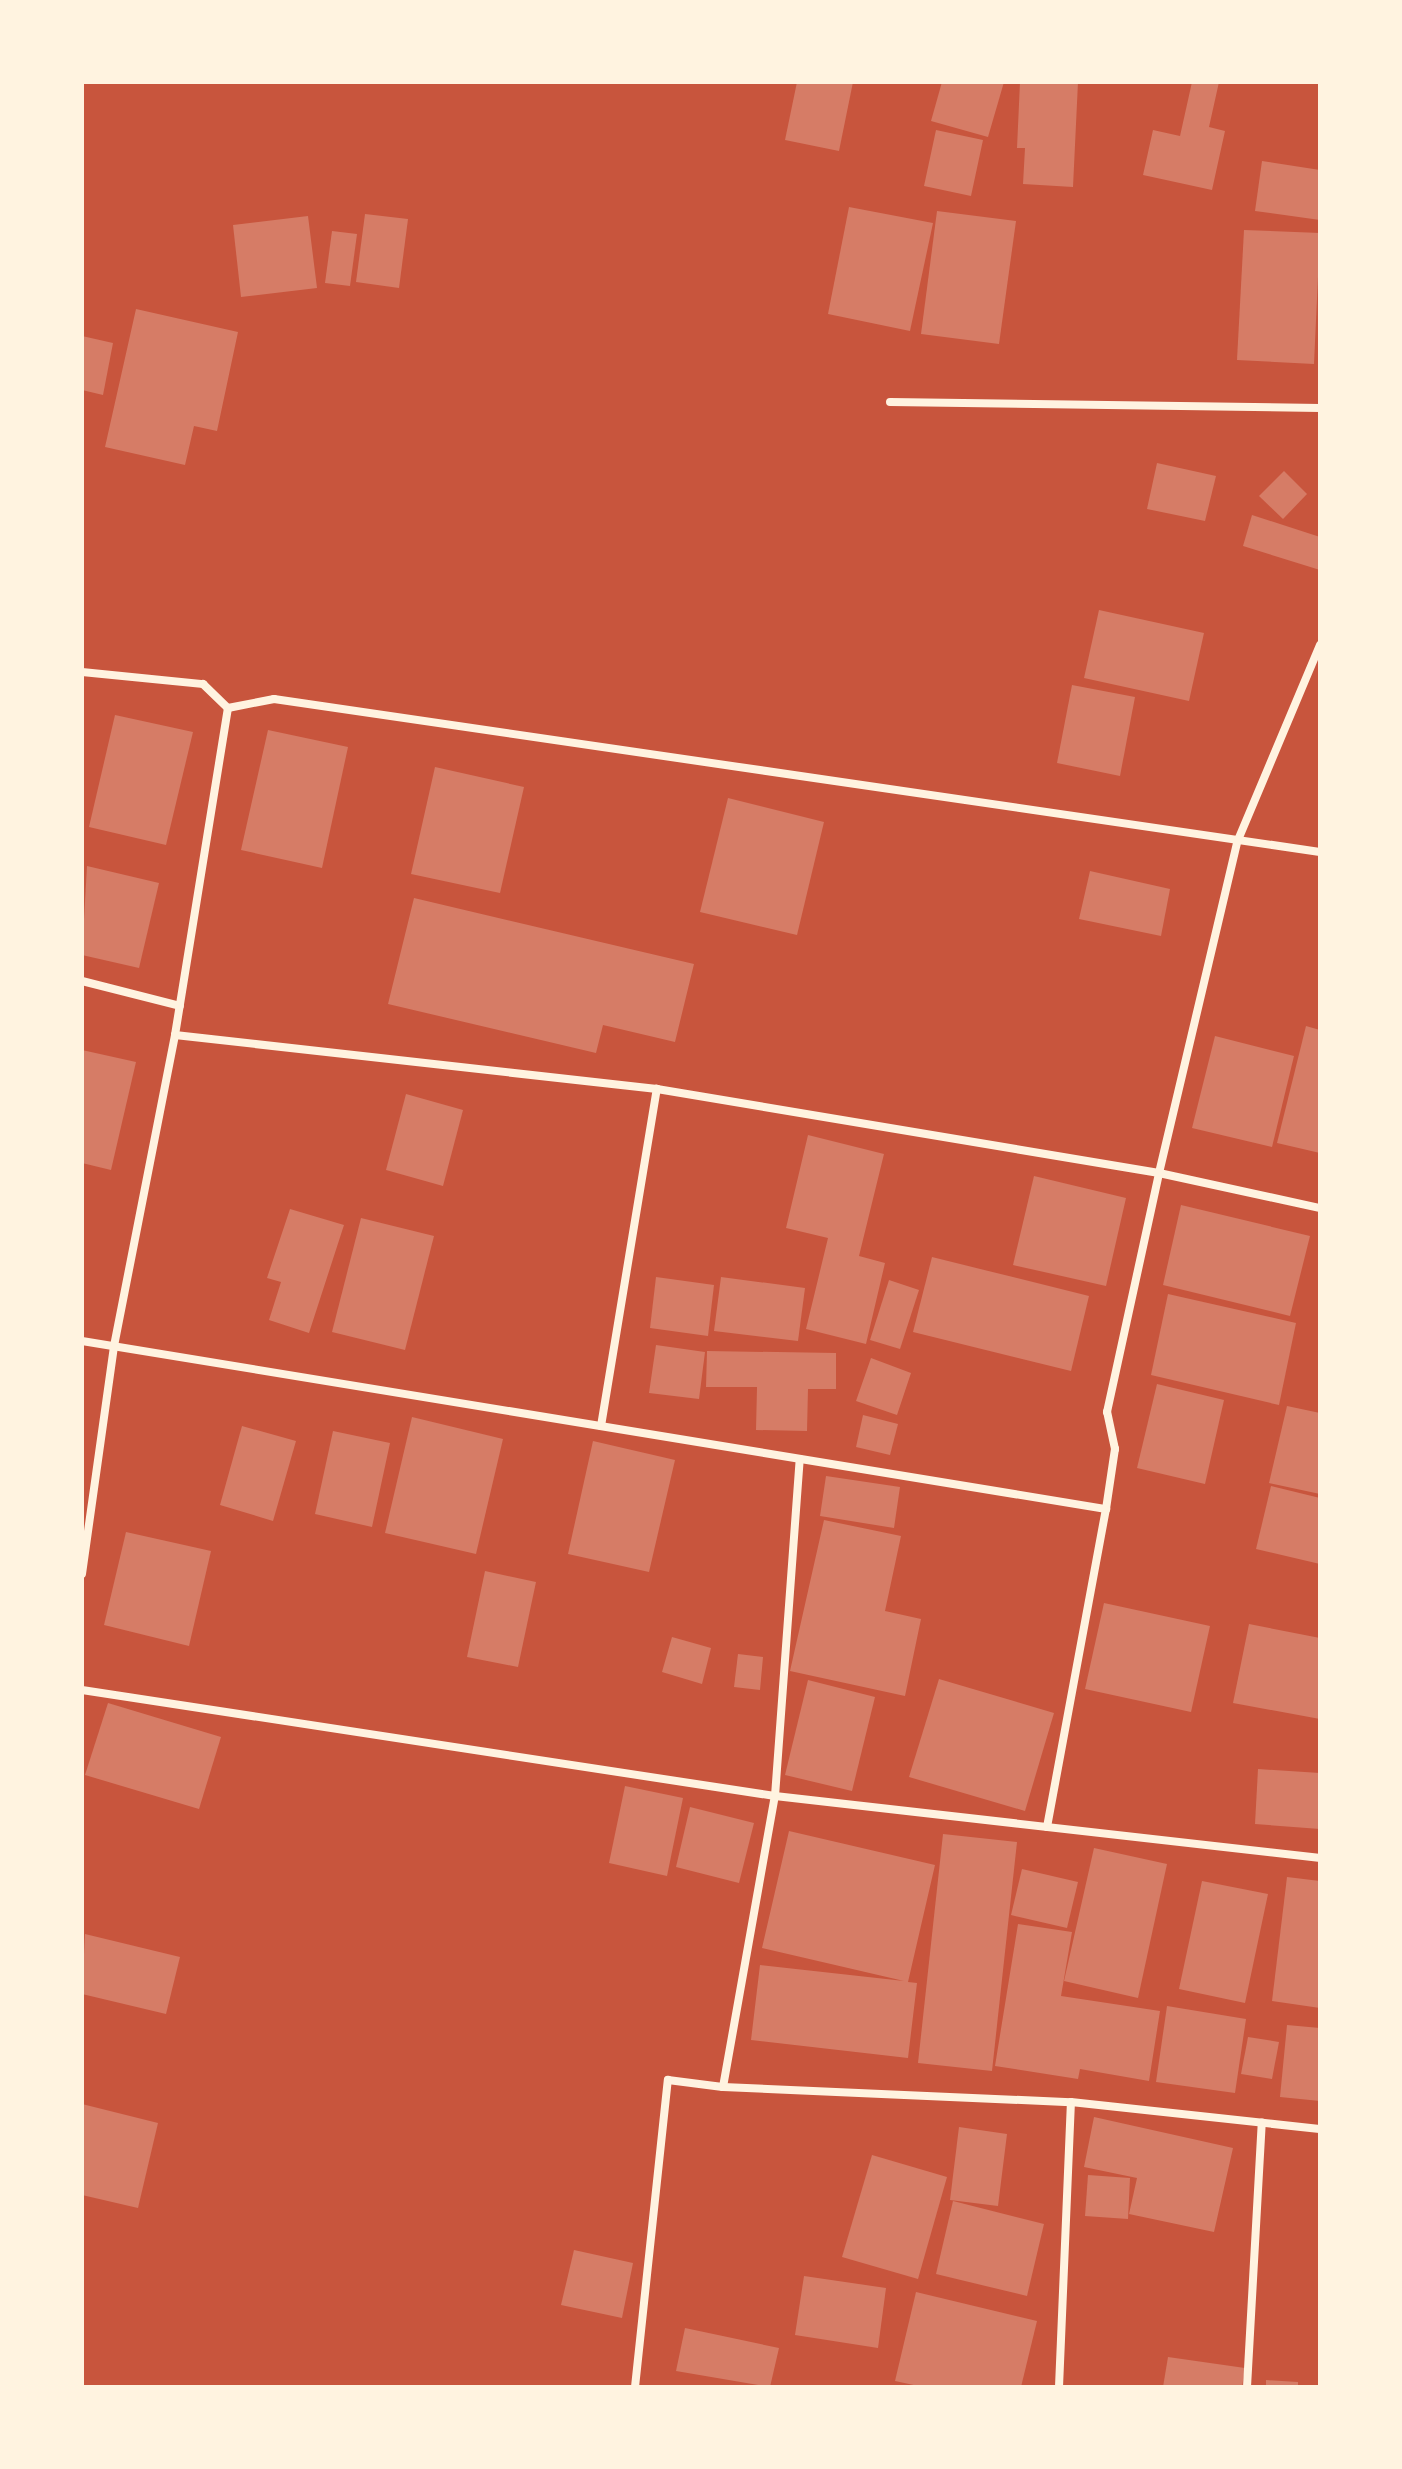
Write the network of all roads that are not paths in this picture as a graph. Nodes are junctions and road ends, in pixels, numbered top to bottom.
1 (890, 402) dead end
2 (1320, 408) edge
3 (1320, 645) edge
4 (82, 672) edge
5 (228, 708) junction
6 (1238, 840) junction
7 (1320, 852) edge
8 (82, 981) edge
9 (180, 1006) junction
10 (175, 1035) junction
11 (657, 1089) junction
12 (1159, 1173) junction
13 (1320, 1208) edge
14 (82, 1341) edge
15 (114, 1346) junction
16 (601, 1426) junction
17 (800, 1459) junction
18 (1106, 1509) junction
19 (82, 1574) edge
20 (82, 1690) edge
21 (775, 1796) junction
22 (1047, 1827) junction
23 (1320, 1858) edge
24 (723, 2087) junction
25 (1071, 2102) junction
26 (1262, 2122) junction
27 (1320, 2129) edge
28 (635, 2387) edge
29 (1059, 2387) edge
30 (1247, 2387) edge

1 - 2 street
3 - 6 street
4 - 5 street
5 - 6 street
5 - 9 street
6 - 7 street
6 - 12 street
8 - 9 street
9 - 10 street
10 - 11 street
10 - 15 street
11 - 12 street
11 - 16 street
12 - 13 street
12 - 18 street
14 - 15 street
15 - 16 street
15 - 19 street
16 - 17 street
17 - 18 street
17 - 21 street
18 - 22 street
20 - 21 street
21 - 22 street
21 - 24 street
22 - 23 street
24 - 25 street
24 - 28 street
25 - 26 street
25 - 29 street
26 - 27 street
26 - 30 street

